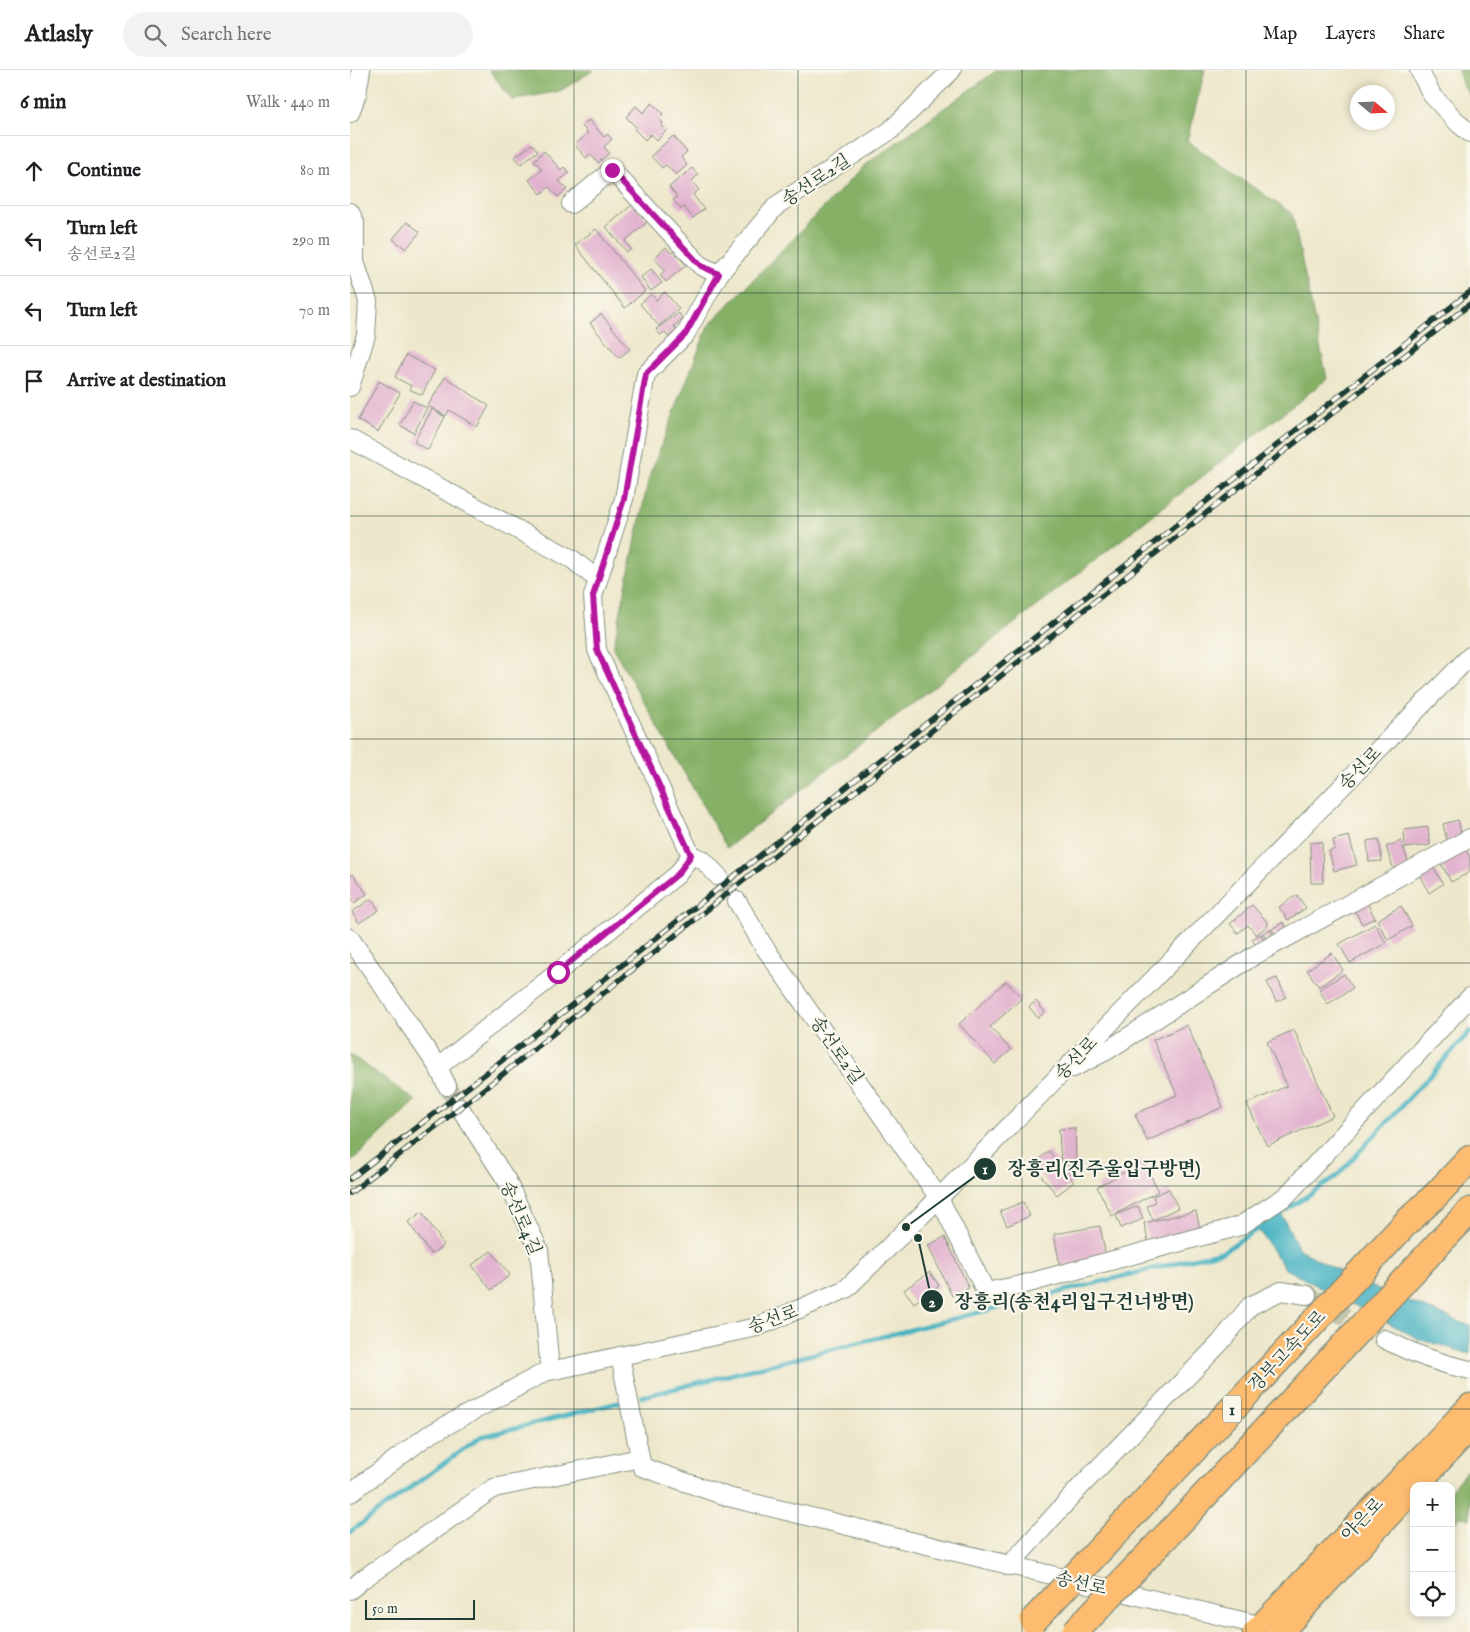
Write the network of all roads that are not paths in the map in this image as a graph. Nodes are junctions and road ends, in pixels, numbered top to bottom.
1 (361, 70) edge
2 (952, 70) edge
3 (1419, 70) edge
4 (350, 113) edge
5 (1470, 133) edge
6 (571, 204) dead end
7 (350, 212) edge
8 (352, 262) edge
9 (719, 274) junction
10 (350, 388) edge
11 (350, 439) edge
12 (598, 580) junction
13 (1470, 656) edge
14 (1470, 838) edge
15 (691, 855) junction
16 (719, 877) tunnel mouth
17 (737, 901) tunnel mouth
18 (350, 938) edge
19 (1470, 997) edge
20 (438, 1067) junction
21 (1058, 1076) junction
22 (447, 1086) tunnel mouth
23 (460, 1108) tunnel mouth
24 (1470, 1159) edge
25 (939, 1198) junction
26 (1470, 1211) edge
27 (1307, 1295) tunnel mouth
28 (1384, 1339) tunnel mouth
29 (620, 1356) junction
30 (550, 1370) junction
31 (1470, 1370) edge
32 (1470, 1405) edge
33 (1470, 1429) edge
34 (640, 1458) junction
35 (1421, 1482) edge
36 (350, 1493) edge
37 (1410, 1493) edge
38 (1009, 1566) junction
39 (350, 1590) edge
40 (1028, 1626) edge
41 (1257, 1629) edge
42 (1076, 1632) edge
43 (1283, 1632) edge

1 - 4 street
2 - 9 street, 송선로2길
3 - 5 street
6 - 9 street
7 - 8 street
8 - 10 street
9 - 12 street, 송선로2길
11 - 12 street
12 - 15 street, 송선로2길
13 - 21 street, 송선로
14 - 21 street
15 - 16 street
15 - 20 street
17 - 25 street, 송선로2길
18 - 20 street
19 - 25 street, 송선로2길
20 - 22 street
21 - 25 street, 송선로
23 - 30 street, 송선로4길
24 - 40 highway, 경부고속도로 / 1, bridge
25 - 29 street, 송선로
26 - 42 highway, 1, bridge
27 - 38 street
28 - 31 street
29 - 30 street, 송선로
29 - 34 street
30 - 36 street, 송선로
32 - 41 main road, 야은로
33 - 35 main road
34 - 38 street, 송선로
34 - 39 street
37 - 43 main road, 야은로
38 - 41 street, 송선로
41 - 43 street, 송선로

